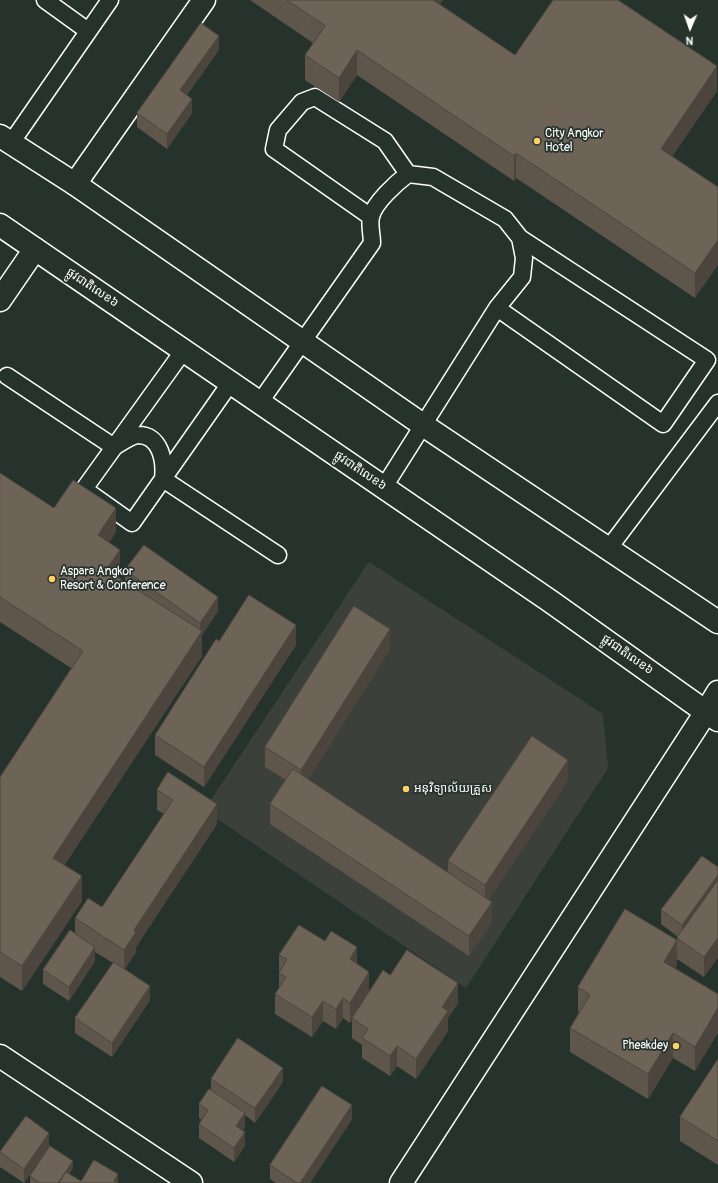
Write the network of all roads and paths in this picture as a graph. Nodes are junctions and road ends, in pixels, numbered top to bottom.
1 (45, 0) edge
2 (110, 0) edge
3 (204, 0) edge
4 (88, 31) junction
5 (6, 139) edge
6 (408, 174) junction
7 (76, 184) junction
8 (371, 217) junction
9 (0, 225) edge
10 (520, 238) junction
11 (36, 249) junction
12 (0, 300) edge
13 (497, 308) junction
14 (302, 342) junction
15 (184, 350) junction
16 (7, 376) dead end
17 (231, 382) junction
18 (260, 402) junction
19 (718, 403) edge
20 (424, 425) junction
21 (114, 447) junction
22 (163, 479) junction
23 (384, 487) junction
24 (609, 548) junction
25 (278, 554) dead end
26 (718, 622) edge
27 (718, 692) edge
28 (712, 716) edge
29 (0, 1056) edge
30 (192, 1183) edge
31 (401, 1183) edge

1 - 4 lane
2 - 4 lane
3 - 7 main road
4 - 5 lane
5 - 7 main road
6 - 8 lane
6 - 8 lane
6 - 10 lane
7 - 14 main road
8 - 14 lane
9 - 11 main road, ផ្លូវជាតិលេខ៦
10 - 13 lane
10 - 13 lane
11 - 12 main road
11 - 15 main road, ផ្លូវជាតិលេខ៦
13 - 20 lane
14 - 18 lane
14 - 20 main road
15 - 17 main road, ផ្លូវជាតិលេខ៦
15 - 21 lane
16 - 21 lane
17 - 18 main road, ផ្លូវជាតិលេខ៦
17 - 22 lane
18 - 23 main road, ផ្លូវជាតិលេខ៦
19 - 24 lane
20 - 23 lane
20 - 24 main road
21 - 22 lane
21 - 22 lane
22 - 25 lane
23 - 28 main road, ផ្លូវជាតិលេខ៦
24 - 26 main road
27 - 28 main road
28 - 31 main road
29 - 30 main road

